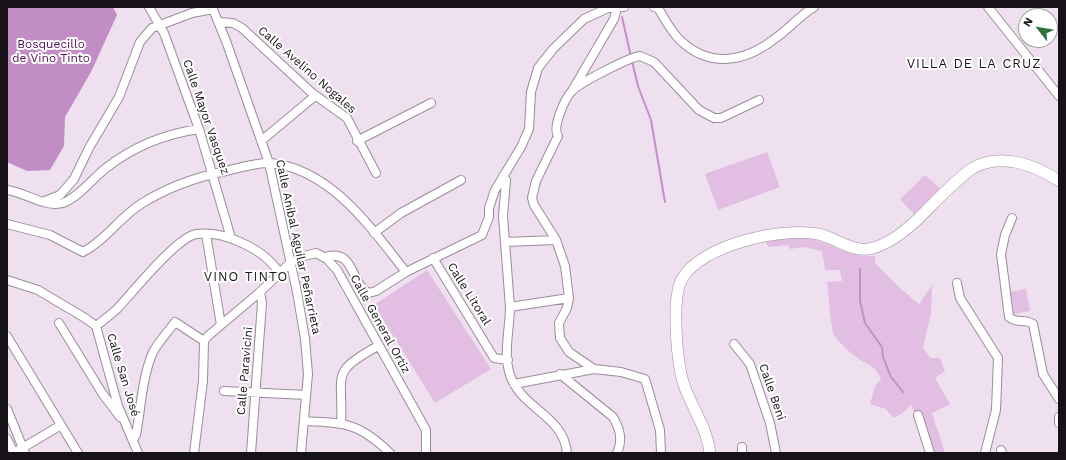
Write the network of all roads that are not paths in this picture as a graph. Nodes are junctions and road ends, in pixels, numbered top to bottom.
1 (149, 7) edge
2 (654, 7) edge
3 (814, 7) edge
4 (988, 7) edge
5 (212, 8) edge
6 (620, 8) edge
7 (219, 22) junction
8 (159, 25) junction
9 (571, 91) junction
10 (315, 96) junction
11 (1059, 96) edge
12 (759, 100) dead end
13 (431, 102) dead end
14 (199, 129) junction
15 (261, 141) junction
16 (357, 141) junction
17 (269, 163) junction
18 (376, 173) dead end
19 (213, 174) junction
20 (503, 176) junction
21 (461, 180) dead end
22 (1059, 181) edge
23 (7, 190) edge
24 (45, 201) junction
25 (1012, 218) dead end
26 (7, 224) edge
27 (374, 233) junction
28 (206, 234) junction
29 (231, 238) junction
30 (556, 240) junction
31 (505, 242) junction
32 (324, 257) junction
33 (432, 258) junction
34 (290, 263) junction
35 (406, 272) junction
36 (280, 274) junction
37 (7, 280) edge
38 (957, 283) dead end
39 (260, 292) junction
40 (569, 298) junction
41 (510, 307) junction
42 (59, 323) dead end
43 (221, 324) junction
44 (96, 326) junction
45 (7, 336) edge
46 (204, 341) junction
47 (734, 344) dead end
48 (378, 346) junction
49 (508, 360) junction
50 (594, 369) junction
51 (560, 374) junction
52 (514, 384) junction
53 (224, 391) dead end
54 (255, 393) junction
55 (306, 395) junction
56 (1059, 399) edge
57 (7, 409) edge
58 (918, 415) dead end
59 (122, 417) junction
60 (1059, 417) edge
61 (304, 421) junction
62 (1059, 423) edge
63 (341, 424) junction
64 (61, 425) junction
65 (7, 439) edge
66 (133, 440) junction
67 (24, 451) edge
68 (14, 453) edge
69 (78, 453) edge
70 (138, 453) edge
71 (194, 453) edge
72 (251, 453) edge
73 (302, 453) edge
74 (390, 453) edge
75 (426, 453) edge
76 (567, 453) edge
77 (617, 453) edge
78 (661, 453) edge
79 (710, 453) edge
80 (776, 453) edge
81 (930, 453) edge
82 (985, 453) edge

1 - 8 street, Calle Mayor Vasquez
2 - 3 street
4 - 11 street
5 - 7 street, Calle Anibal Aguilar Peñarrieta
5 - 8 street
6 - 9 street
6 - 20 street, Calle Litoral
7 - 10 street, Calle Avelino Nogales
7 - 15 street, Calle Anibal Aguilar Peñarrieta
8 - 14 street, Calle Mayor Vasquez
8 - 24 street
9 - 12 street
9 - 30 street
10 - 15 street
10 - 16 street, Calle Avelino Nogales
13 - 16 street
14 - 19 street, Calle Mayor Vasquez
14 - 24 street
15 - 17 street, Calle Anibal Aguilar Peñarrieta
16 - 18 street, Calle Avelino Nogales
17 - 19 street
17 - 27 street
17 - 34 street, Calle Anibal Aguilar Peñarrieta
19 - 26 street
19 - 29 street, Calle Mayor Vasquez
20 - 31 street
20 - 33 street, Calle Litoral
21 - 27 street
22 - 79 highway
23 - 24 street
25 - 56 street
27 - 35 street
28 - 29 street
28 - 43 street
28 - 44 street
29 - 36 street
30 - 31 street
30 - 40 street
31 - 41 street
32 - 34 street
32 - 35 street
32 - 48 street, Calle General Ortiz
33 - 35 street
33 - 49 street, Calle Litoral
34 - 36 street
34 - 55 street, Calle Anibal Aguilar Peñarrieta
36 - 39 street
37 - 44 street
38 - 82 street
39 - 43 street
39 - 54 street, Calle Paravicini
40 - 41 street
40 - 50 street
41 - 49 street
42 - 59 street
43 - 46 street
44 - 59 street, Calle San José
45 - 64 street
46 - 66 street
46 - 71 street
47 - 80 street, Calle Beni
48 - 63 street
48 - 75 street, Calle General Ortiz
49 - 52 street
50 - 51 street
50 - 78 street
51 - 52 street
51 - 77 street
52 - 76 street
53 - 54 street
54 - 55 street
54 - 72 street, Calle Paravicini
55 - 61 street, Calle Anibal Aguilar Peñarrieta
57 - 67 street
58 - 81 street
59 - 66 street, Calle San José
60 - 62 street
61 - 63 street
61 - 73 street, Calle Anibal Aguilar Peñarrieta
63 - 74 street
64 - 67 street
64 - 69 street
65 - 68 street
66 - 70 street, Calle San José
67 - 68 street

